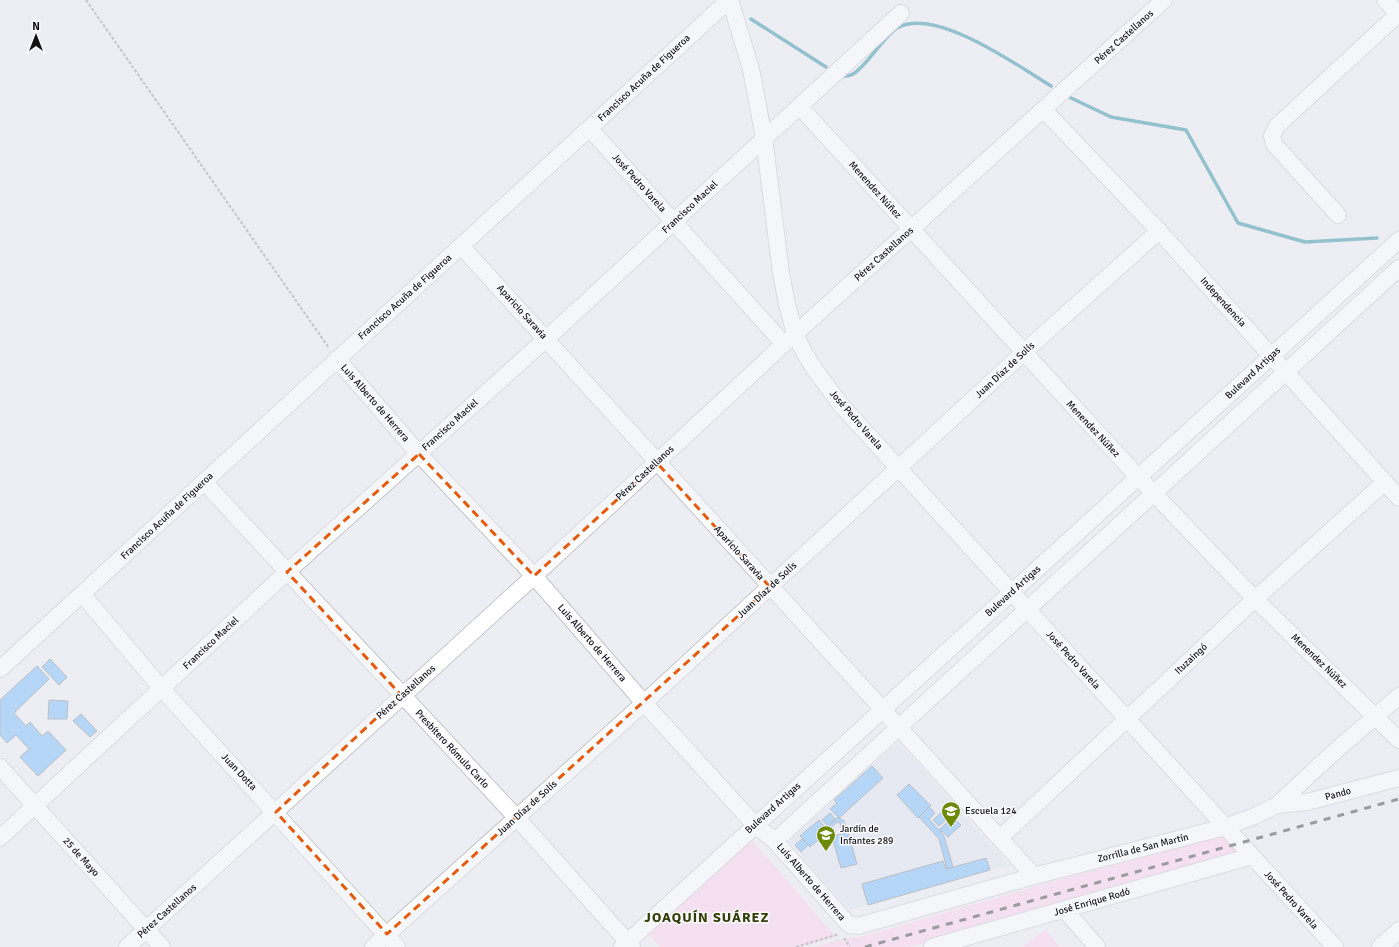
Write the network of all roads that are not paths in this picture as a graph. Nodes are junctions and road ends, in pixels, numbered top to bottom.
1 (729, 0) edge
2 (1164, 0) edge
3 (1385, 0) edge
4 (900, 13) dead end
5 (1398, 15) edge
6 (800, 107) junction
7 (1044, 110) junction
8 (590, 129) junction
9 (764, 138) junction
10 (1338, 215) dead end
11 (674, 222) junction
12 (911, 229) junction
13 (1159, 231) junction
14 (1399, 240) edge
15 (461, 246) junction
16 (1379, 258) junction
17 (1399, 269) edge
18 (546, 339) junction
19 (790, 339) junction
20 (1023, 353) junction
21 (1271, 355) junction
22 (337, 359) junction
23 (1286, 372) junction
24 (419, 454) junction
25 (657, 462) junction
26 (899, 469) junction
27 (1138, 478) junction
28 (204, 482) junction
29 (1385, 482) junction
30 (1154, 493) junction
31 (1399, 498) edge
32 (1050, 558) junction
33 (287, 572) junction
34 (534, 576) junction
35 (1066, 576) junction
36 (770, 587) junction
37 (1012, 592) junction
38 (82, 594) junction
39 (1255, 599) junction
40 (1028, 610) junction
41 (978, 623) junction
42 (993, 641) junction
43 (0, 668) edge
44 (162, 689) junction
45 (402, 696) junction
46 (1399, 696) edge
47 (644, 703) junction
48 (883, 709) junction
49 (1376, 716) junction
50 (1127, 720) junction
51 (900, 727) junction
52 (1399, 740) edge
53 (0, 767) edge
54 (1399, 778) edge
55 (1277, 805) junction
56 (35, 806) junction
57 (276, 812) junction
58 (517, 818) junction
59 (755, 824) junction
60 (1225, 827) junction
61 (0, 838) edge
62 (1000, 838) junction
63 (775, 841) junction
64 (1252, 856) junction
65 (1034, 876) junction
66 (1065, 910) junction
67 (849, 926) joint
68 (146, 930) junction
69 (1399, 930) edge
70 (387, 934) junction
71 (627, 945) edge
72 (127, 947) edge
73 (162, 947) edge
74 (373, 947) edge
75 (398, 947) edge
76 (932, 947) edge
77 (1097, 947) edge
78 (1335, 947) edge
79 (1380, 947) edge

1 - 8 street, Francisco Acuña de Figueroa
1 - 9 street
2 - 7 street, Pérez Castellanos
3 - 5 street
4 - 6 street, Francisco Maciel
5 - 10 street
6 - 9 street, Francisco Maciel
6 - 12 street, Menendez Núñez
7 - 12 street, Pérez Castellanos
7 - 13 street, Independencia
8 - 11 street, José Pedro Varela
8 - 15 street, Francisco Acuña de Figueroa
9 - 11 street, Francisco Maciel
9 - 19 street
11 - 18 street, Francisco Maciel
11 - 19 street, José Pedro Varela
12 - 19 street, Pérez Castellanos
12 - 20 street, Menendez Núñez
13 - 20 street, Juan Díaz de Solís
13 - 21 street, Independencia
14 - 16 street, Bulevard Artigas
15 - 18 street, Aparicio Saravia
15 - 22 street, Francisco Acuña de Figueroa
16 - 17 street
16 - 21 street, Bulevard Artigas
17 - 23 street
18 - 24 street, Francisco Maciel
18 - 25 street, Aparicio Saravia
19 - 25 street, Pérez Castellanos
19 - 26 street, José Pedro Varela
20 - 26 street, Juan Díaz de Solís
20 - 27 street, Menendez Núñez
21 - 23 street, Independencia
21 - 27 street, Bulevard Artigas
22 - 24 street, Luis Alberto de Herrera
22 - 28 street, Francisco Acuña de Figueroa
23 - 29 street, Independencia
23 - 30 street
24 - 33 street, Francisco Maciel
24 - 34 street, Luis Alberto de Herrera
25 - 34 street, Pérez Castellanos
25 - 36 street, Aparicio Saravia
26 - 36 street, Juan Díaz de Solís
26 - 37 street, José Pedro Varela
27 - 30 street, Menendez Núñez
27 - 32 street, Bulevard Artigas
28 - 33 street, Presbítero Rómulo Carlo
28 - 38 street, Francisco Acuña de Figueroa
29 - 31 street, Independencia
29 - 39 street, Ituzaingó
30 - 35 street
30 - 39 street, Menendez Núñez
32 - 35 street
32 - 37 street, Bulevard Artigas
33 - 44 street, Francisco Maciel
33 - 45 street, Presbítero Rómulo Carlo
34 - 45 street, Pérez Castellanos
34 - 47 street, Luis Alberto de Herrera
35 - 40 street
36 - 47 street, Juan Díaz de Solís
36 - 48 street, Aparicio Saravia
37 - 40 street, José Pedro Varela
37 - 41 street, Bulevard Artigas
38 - 43 street, Francisco Acuña de Figueroa
38 - 44 street, Juan Dotta
39 - 49 street, Menendez Núñez
39 - 50 street, Ituzaingó
40 - 42 street
40 - 50 street, José Pedro Varela
41 - 42 street
41 - 48 street, Bulevard Artigas
42 - 51 street
44 - 56 street, Francisco Maciel
44 - 57 street, Juan Dotta
45 - 57 street, Pérez Castellanos
45 - 58 street, Presbítero Rómulo Carlo
46 - 49 street, Zorrilla de San Martín
47 - 58 street, Juan Díaz de Solís
47 - 59 street, Luis Alberto de Herrera
48 - 51 street, Aparicio Saravia
48 - 59 street, Bulevard Artigas
49 - 52 street, Menendez Núñez
49 - 55 street, Zorrilla de San Martín
50 - 60 street, José Pedro Varela
50 - 62 street, Ituzaingó
51 - 62 street, Aparicio Saravia
51 - 63 street
53 - 56 street, 25 de Mayo
54 - 55 street, Pando
55 - 60 street, Zorrilla de San Martín
56 - 61 street, Francisco Maciel
56 - 68 street, 25 de Mayo
57 - 68 street, Pérez Castellanos
57 - 70 street, Juan Dotta
58 - 70 street, Juan Díaz de Solís
58 - 71 street, Presbítero Rómulo Carlo
59 - 63 street, Luis Alberto de Herrera
59 - 71 street, Bulevard Artigas
60 - 64 street, José Pedro Varela
60 - 65 street, Zorrilla de San Martín
62 - 65 street, Aparicio Saravia
63 - 67 street, Luis Alberto de Herrera
64 - 66 street, José Enrique Rodó
64 - 78 street, José Pedro Varela
65 - 67 street, Zorrilla de San Martín
66 - 76 street, José Enrique Rodó
66 - 77 street
68 - 72 street, Pérez Castellanos
68 - 73 street, 25 de Mayo
69 - 79 street
70 - 74 street, Juan Díaz de Solís
70 - 75 street, Juan Dotta

